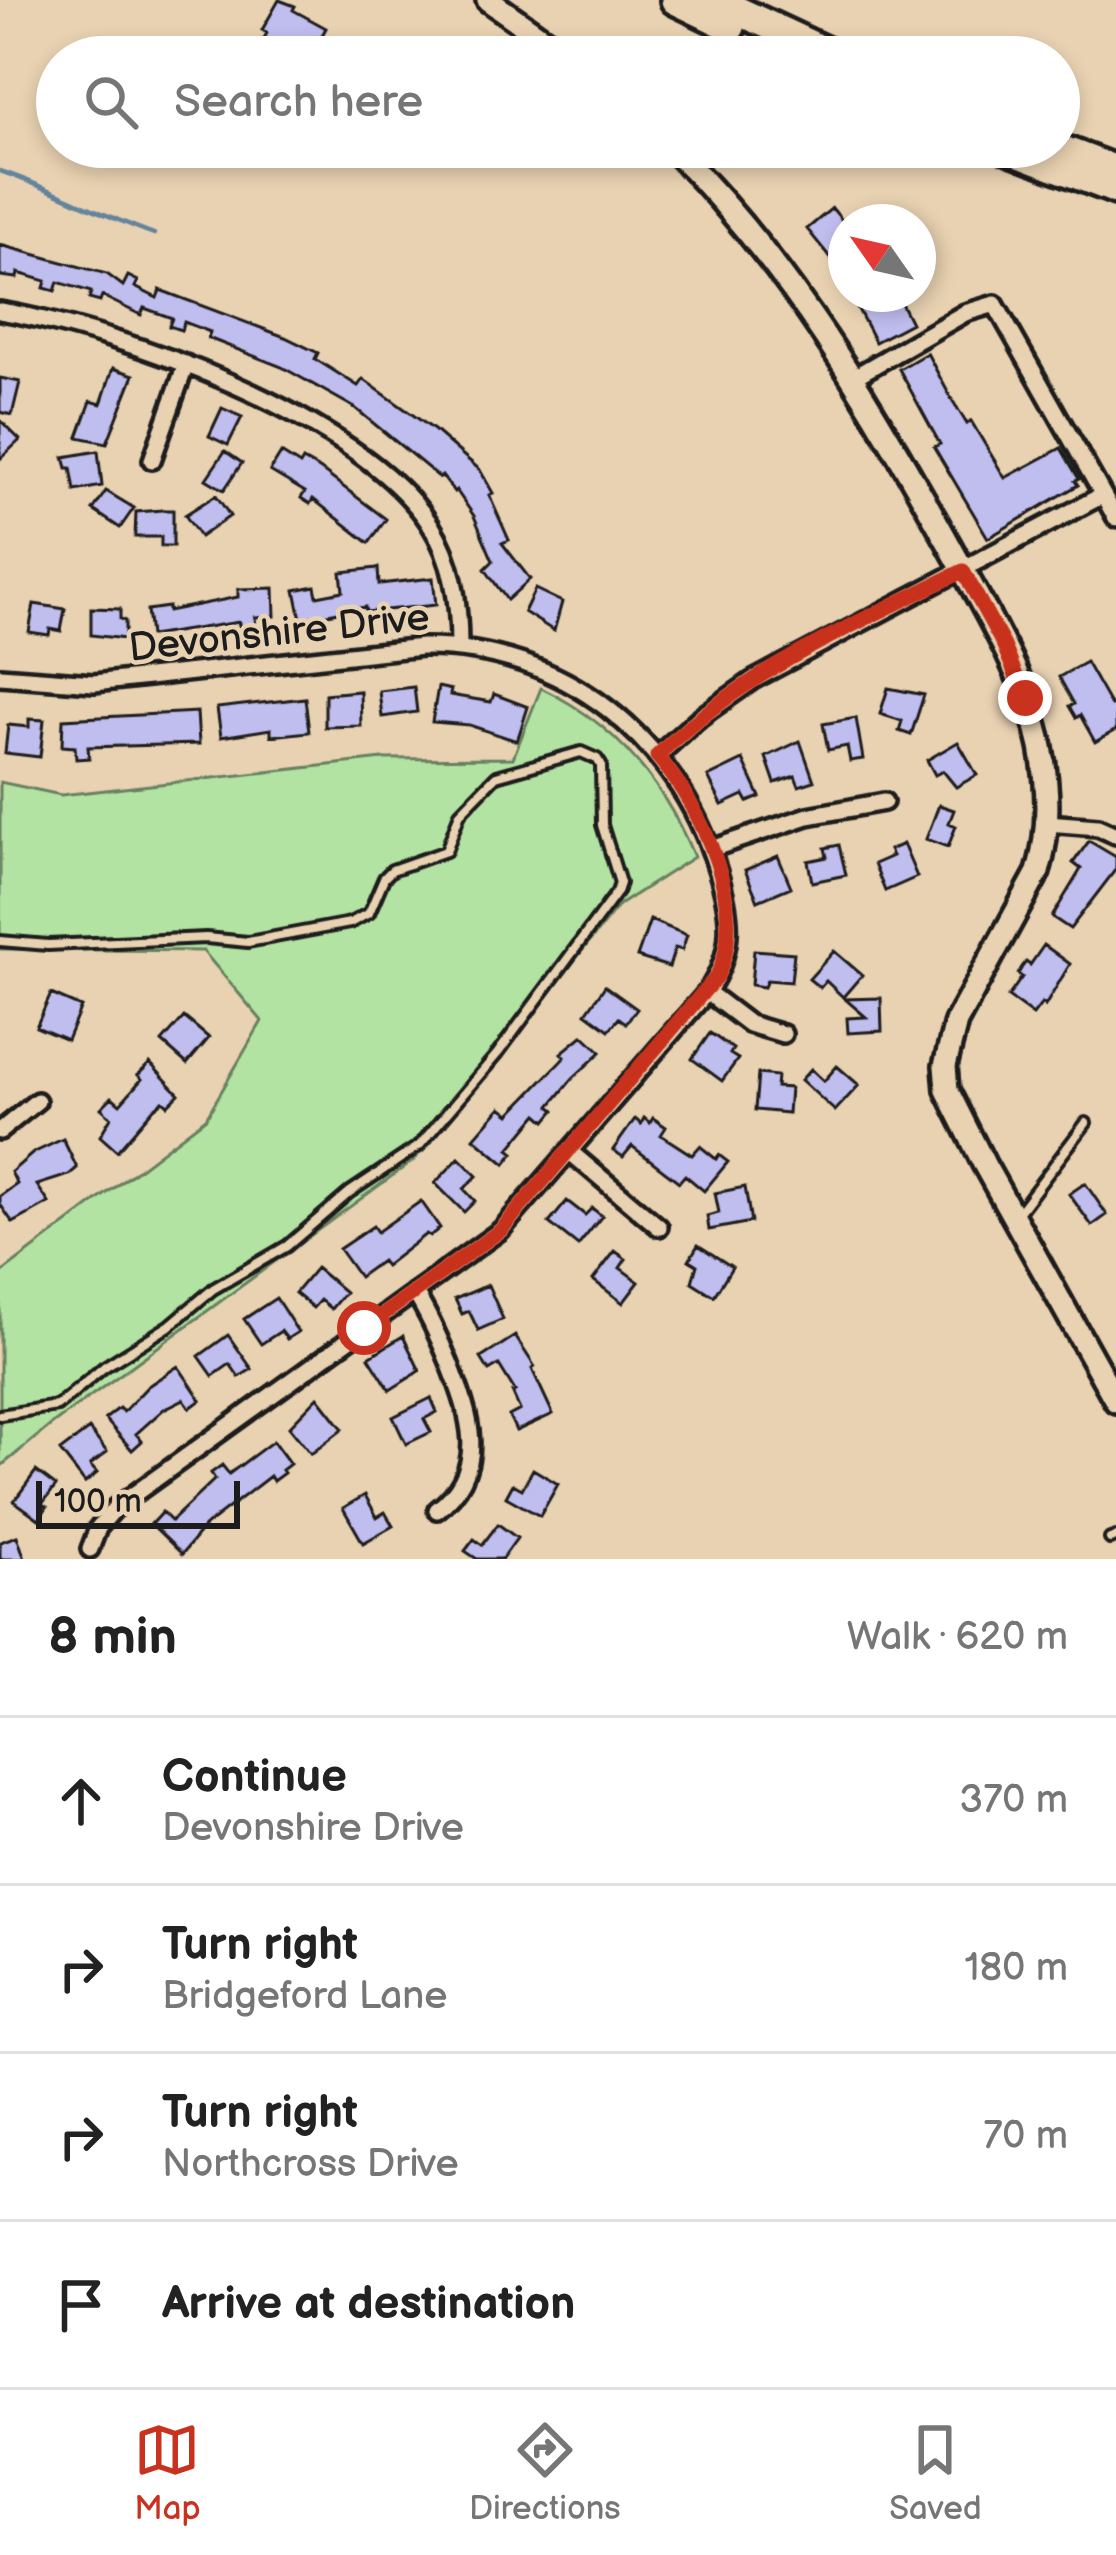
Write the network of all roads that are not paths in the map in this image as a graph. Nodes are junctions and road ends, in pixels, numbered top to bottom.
1 (488, 0) edge
2 (675, 0) edge
3 (715, 0) edge
4 (539, 36) edge
5 (751, 36) edge
6 (792, 36) edge
7 (1080, 156) edge
8 (691, 168) edge
9 (1059, 168) edge
10 (1116, 170) edge
11 (1116, 190) edge
12 (0, 311) edge
13 (185, 364) junction
14 (854, 377) junction
15 (152, 460) dead end
16 (1103, 495) junction
17 (1116, 518) edge
18 (963, 571) junction
19 (459, 647) junction
20 (0, 676) edge
21 (657, 756) junction
22 (884, 802) dead end
23 (1047, 823) junction
24 (1116, 836) edge
25 (711, 849) junction
26 (0, 940) edge
27 (707, 992) junction
28 (783, 1034) dead end
29 (37, 1102) dead end
30 (1086, 1123) dead end
31 (0, 1130) edge
32 (569, 1151) junction
33 (1014, 1218) junction
34 (659, 1227) dead end
35 (416, 1293) junction
36 (1116, 1401) edge
37 (0, 1414) edge
38 (437, 1510) dead end
39 (90, 1549) dead end

1 - 4 street
2 - 5 highway
3 - 6 highway
7 - 10 highway
8 - 14 street
9 - 11 highway
12 - 13 street
13 - 15 street
13 - 19 street
14 - 16 street
14 - 18 street
16 - 17 street
16 - 18 street
18 - 21 street
18 - 23 street
19 - 20 street, Devonshire Drive
19 - 21 street, Devonshire Drive
21 - 25 street, Devonshire Drive
22 - 25 street
23 - 24 street
23 - 33 street
25 - 27 street, Devonshire Drive
26 - 37 lane
27 - 28 street
27 - 32 street, Devonshire Drive
29 - 31 street
30 - 33 lane
32 - 34 street
32 - 35 street, Devonshire Drive
33 - 36 street
35 - 38 street
35 - 39 street, Devonshire Drive

